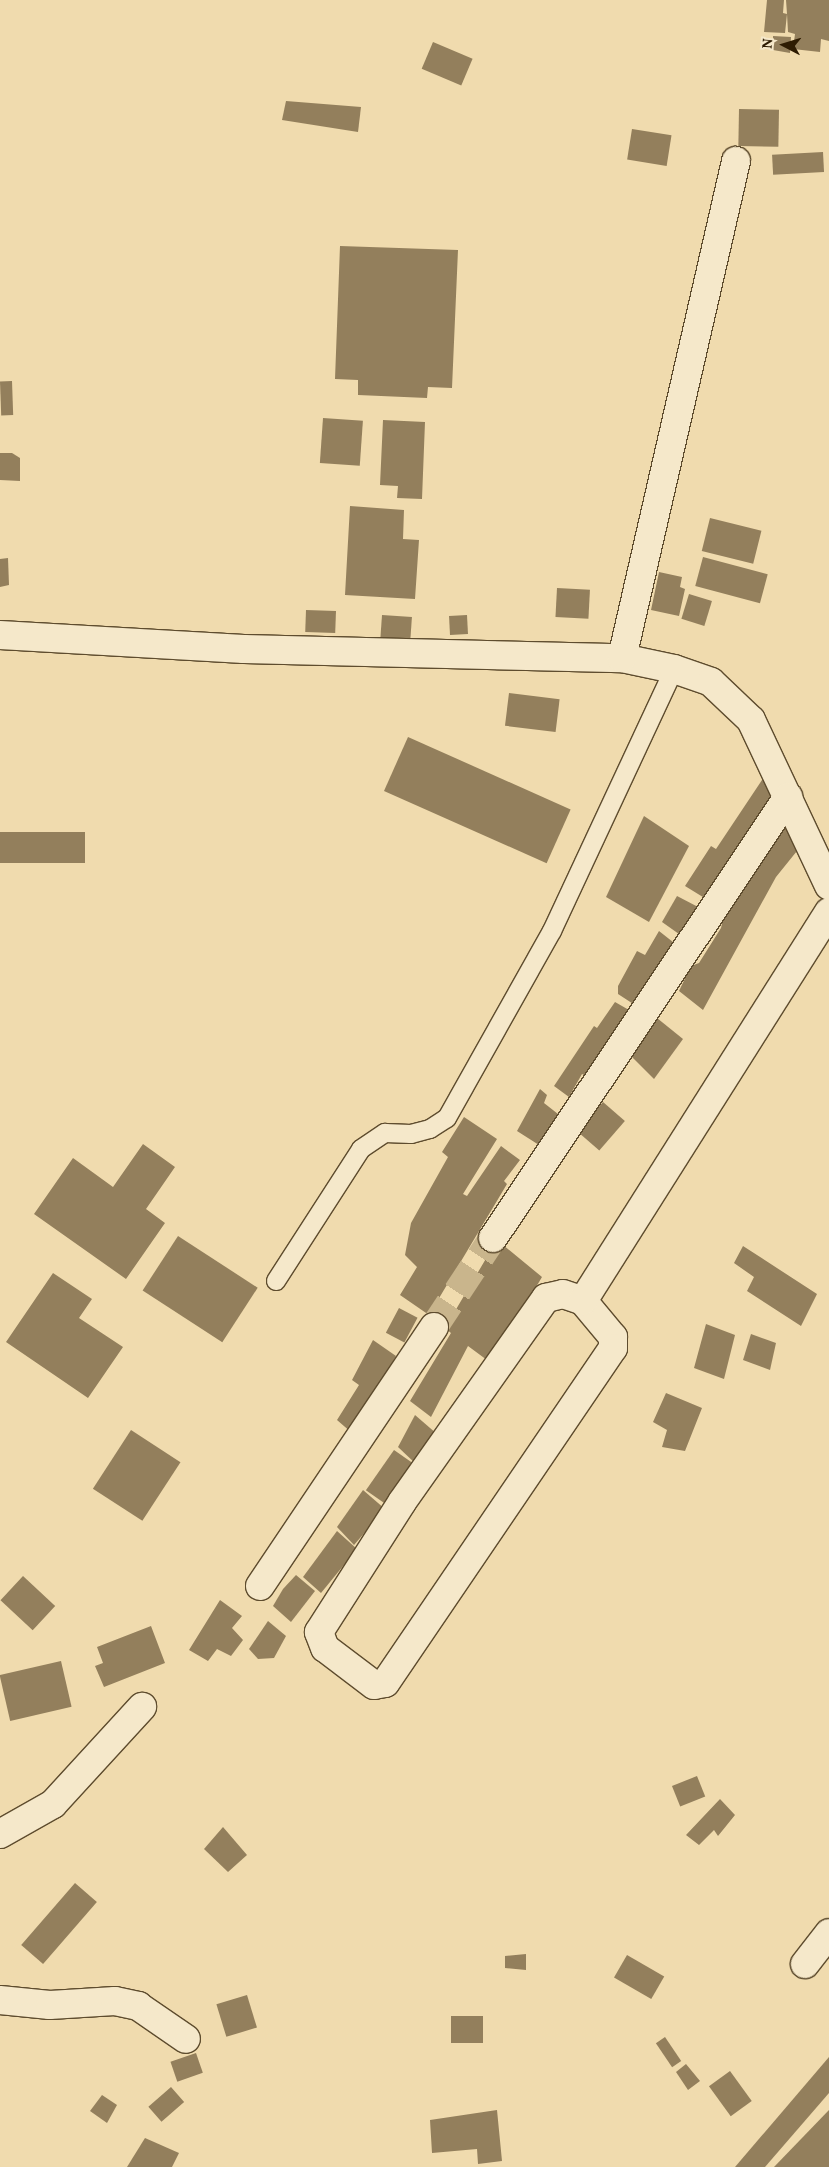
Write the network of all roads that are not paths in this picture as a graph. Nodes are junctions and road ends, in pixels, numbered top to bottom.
1 (736, 161) dead end
2 (0, 635) edge
3 (622, 658) junction
4 (674, 669) junction
5 (788, 797) junction
6 (829, 886) edge
7 (829, 912) edge
8 (493, 1238) tunnel mouth
9 (276, 1281) dead end
10 (583, 1301) junction
11 (434, 1327) tunnel mouth
12 (260, 1586) dead end
13 (142, 1707) dead end
14 (0, 1834) edge
15 (829, 1933) edge
16 (805, 1964) dead end
17 (0, 2000) edge
18 (186, 2039) dead end

1 - 3 street
2 - 3 street
3 - 4 street
4 - 5 street
4 - 9 lane
5 - 6 street
5 - 8 street
7 - 10 street
10 - 10 street
11 - 12 street
13 - 14 street
15 - 16 street
17 - 18 street

